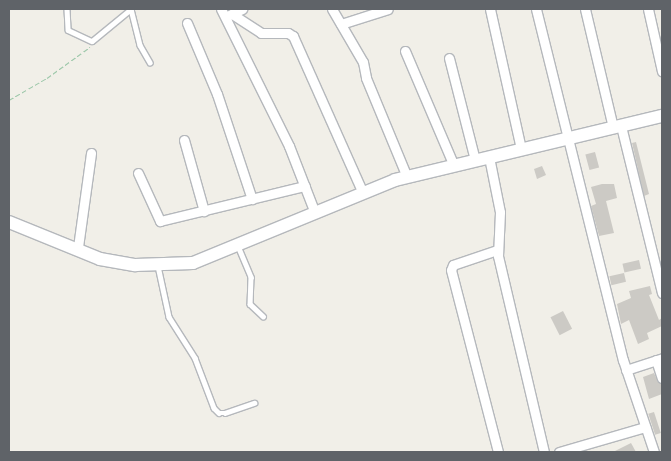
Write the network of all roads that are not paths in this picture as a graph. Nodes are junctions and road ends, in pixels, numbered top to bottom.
1 (68, 9) edge
2 (131, 9) edge
3 (242, 9) edge
4 (332, 9) edge
5 (388, 9) edge
6 (490, 9) edge
7 (536, 9) edge
8 (585, 9) edge
9 (648, 9) edge
10 (226, 13) edge
11 (187, 23) dead end
12 (341, 24) junction
13 (405, 50) dead end
14 (449, 58) dead end
15 (150, 62) dead end
16 (662, 71) edge
17 (662, 116) edge
18 (617, 126) junction
19 (568, 138) junction
20 (184, 140) dead end
21 (521, 149) junction
22 (91, 153) dead end
23 (489, 157) junction
24 (475, 160) junction
25 (454, 166) junction
26 (138, 173) dead end
27 (406, 177) junction
28 (305, 186) junction
29 (363, 193) junction
30 (252, 199) junction
31 (204, 211) junction
32 (315, 213) junction
33 (9, 222) edge
34 (238, 245) junction
35 (78, 247) junction
36 (497, 250) junction
37 (157, 264) junction
38 (662, 293) edge
39 (263, 316) dead end
40 (659, 359) edge
41 (626, 370) junction
42 (662, 378) edge
43 (254, 402) dead end
44 (645, 427) junction
45 (652, 451) edge
46 (498, 452) edge
47 (544, 452) edge
48 (559, 452) edge

1 - 2 lane
2 - 15 lane
3 - 10 street
4 - 12 street
5 - 12 street
6 - 21 street
7 - 19 street
8 - 18 street
9 - 16 street
10 - 28 street
10 - 29 street
11 - 30 street
12 - 27 street
13 - 25 street
14 - 24 street
17 - 18 main road
18 - 19 main road
18 - 38 street
19 - 21 main road
19 - 41 street
20 - 31 street
21 - 23 main road
22 - 35 street
23 - 24 main road
23 - 36 street
24 - 25 main road
25 - 27 main road
26 - 31 street
27 - 29 main road
28 - 30 street
28 - 32 street
29 - 32 main road
30 - 31 street
32 - 34 main road
33 - 35 main road
34 - 37 main road
34 - 39 lane
35 - 37 main road
36 - 46 street
36 - 47 street
37 - 43 lane
40 - 41 street
40 - 42 street
41 - 44 street
44 - 45 street
44 - 48 street

